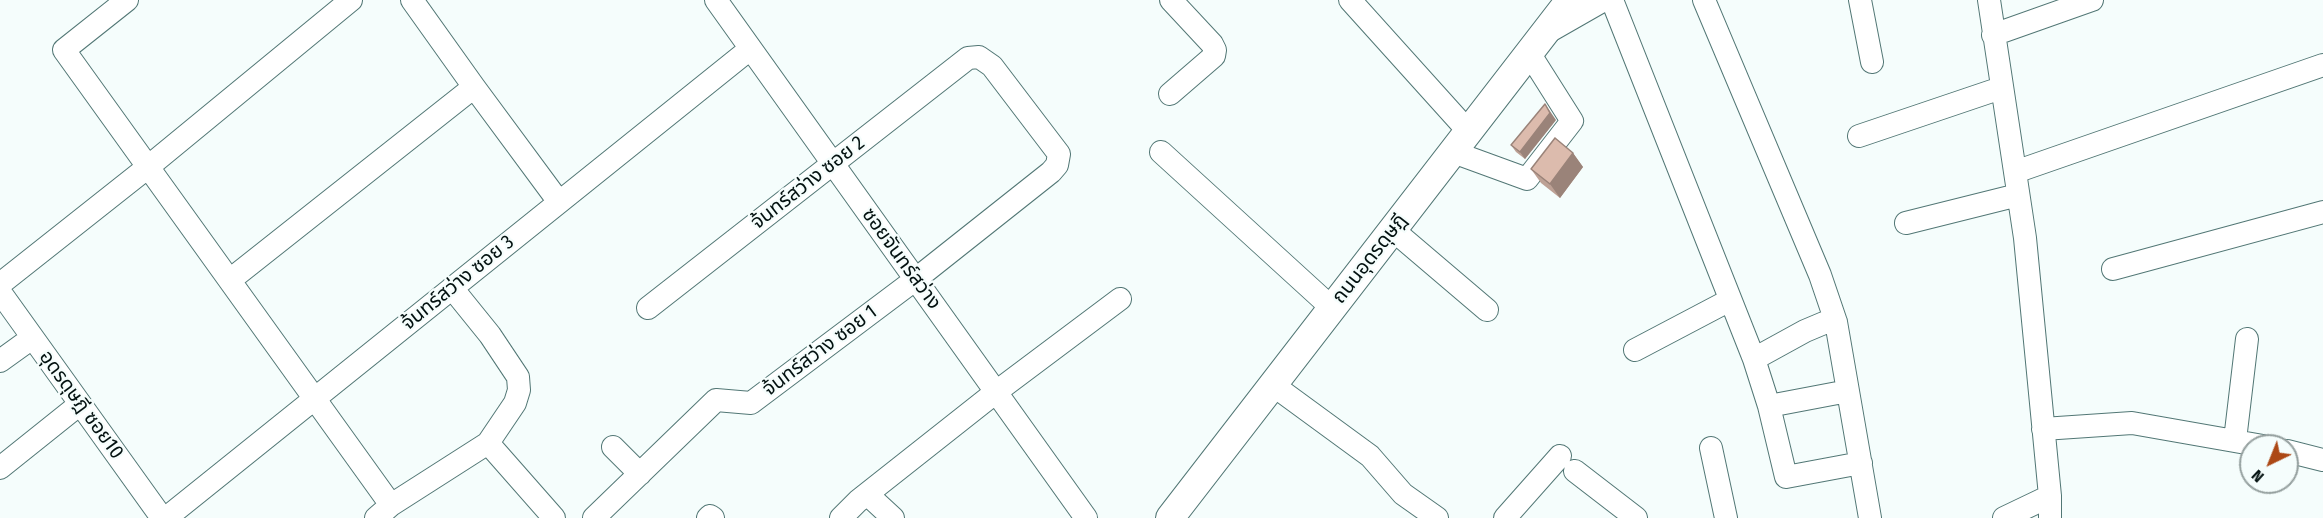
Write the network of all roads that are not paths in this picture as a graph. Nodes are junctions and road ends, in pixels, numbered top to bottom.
1 (126, 0) edge
2 (351, 0) edge
3 (412, 0) edge
4 (716, 0) edge
5 (1171, 0) edge
6 (1350, 0) edge
7 (1570, 0) edge
8 (1604, 0) edge
9 (1612, 0) edge
10 (1704, 0) edge
11 (1860, 0) edge
12 (1989, 0) edge
13 (2092, 0) edge
14 (1993, 35) junction
15 (1537, 44) junction
16 (750, 49) junction
17 (1872, 62) dead end
18 (2323, 65) edge
19 (474, 87) junction
20 (2001, 88) junction
21 (1170, 94) dead end
22 (1859, 136) dead end
23 (1461, 142) junction
24 (1161, 152) dead end
25 (832, 164) junction
26 (148, 167) junction
27 (1051, 172) joint
28 (2014, 172) junction
29 (2018, 195) junction
30 (559, 202) junction
31 (2323, 212) edge
32 (1906, 223) dead end
33 (1392, 230) junction
34 (2113, 269) dead end
35 (916, 279) junction
36 (230, 280) junction
37 (0, 284) edge
38 (452, 288) junction
39 (0, 292) edge
40 (1120, 299) dead end
41 (1730, 300) junction
42 (648, 308) dead end
43 (1332, 308) junction
44 (1487, 310) dead end
45 (1836, 322) junction
46 (33, 338) junction
47 (2247, 339) dead end
48 (1635, 350) dead end
49 (1754, 359) junction
50 (0, 361) edge
51 (1273, 385) junction
52 (1848, 391) junction
53 (996, 392) junction
54 (315, 399) junction
55 (80, 404) junction
56 (1769, 406) junction
57 (2043, 429) junction
58 (2235, 440) junction
59 (2239, 441) edge
60 (488, 443) junction
61 (613, 447) dead end
62 (1711, 448) dead end
63 (2299, 454) edge
64 (2323, 460) edge
65 (1861, 463) junction
66 (0, 468) edge
67 (640, 474) junction
68 (867, 494) junction
69 (2050, 507) edge
70 (383, 511) edge
71 (164, 518) edge
72 (554, 518) edge
73 (594, 518) edge
74 (841, 518) edge
75 (893, 518) edge
76 (1086, 518) edge
77 (1170, 518) edge
78 (1437, 518) edge
79 (1505, 518) edge
80 (1636, 518) edge
81 (1726, 518) edge
82 (1870, 518) edge
83 (2004, 518) edge

1 - 26 street
2 - 26 street
3 - 19 street
4 - 16 street, ซอยจันทร์สว่าง
5 - 21 street
6 - 23 street
7 - 15 main road, ถนนอุดรดุษฎี
8 - 15 street
9 - 41 street
10 - 45 street
11 - 17 street
12 - 14 street
13 - 14 street
14 - 20 street
15 - 23 main road, ถนนอุดรดุษฎี
15 - 23 street
16 - 25 street, ซอยจันทร์สว่าง
16 - 30 street, จ้นทร์สว่าง ซอย 3
18 - 28 street
19 - 30 street
19 - 36 street
20 - 22 street
20 - 28 street
23 - 33 main road, ถนนอุดรดุษฎี
24 - 43 street
25 - 27 street, จ้นทร์สว่าง ซอย 2
25 - 35 street, ซอยจันทร์สว่าง
25 - 42 street, จ้นทร์สว่าง ซอย 2
26 - 36 street
26 - 37 street
27 - 35 street, จ้นทร์สว่าง ซอย 1
28 - 29 street
29 - 32 street
29 - 57 street
30 - 38 street, จ้นทร์สว่าง ซอย 3
31 - 34 street
33 - 43 main road, ถนนอุดรดุษฎี
33 - 44 street
35 - 53 street, ซอยจันทร์สว่าง
35 - 67 street, จ้นทร์สว่าง ซอย 1
36 - 54 street
38 - 54 street, จ้นทร์สว่าง ซอย 3
38 - 60 street
39 - 46 street, อุดรดุษฎี ซอย10
40 - 53 street
41 - 48 street
41 - 49 street
43 - 51 main road, ถนนอุดรดุษฎี
45 - 49 street
45 - 52 street
46 - 50 street
46 - 55 street, อุดรดุษฎี ซอย10
47 - 58 street
49 - 56 street
51 - 77 main road, ถนนอุดรดุษฎี
51 - 78 street
52 - 56 street
52 - 65 street
53 - 68 street
53 - 76 street, ซอยจันทร์สว่าง
54 - 70 street
54 - 71 street, จ้นทร์สว่าง ซอย 3
55 - 66 street
55 - 71 street, อุดรดุษฎี ซอย10
56 - 65 street
57 - 58 street
57 - 69 street
58 - 59 street
60 - 70 street
60 - 72 street
61 - 67 street
62 - 81 street
63 - 64 street
65 - 82 street
67 - 73 street, จ้นทร์สว่าง ซอย 1
68 - 74 street
68 - 75 street
69 - 83 street
79 - 80 street

